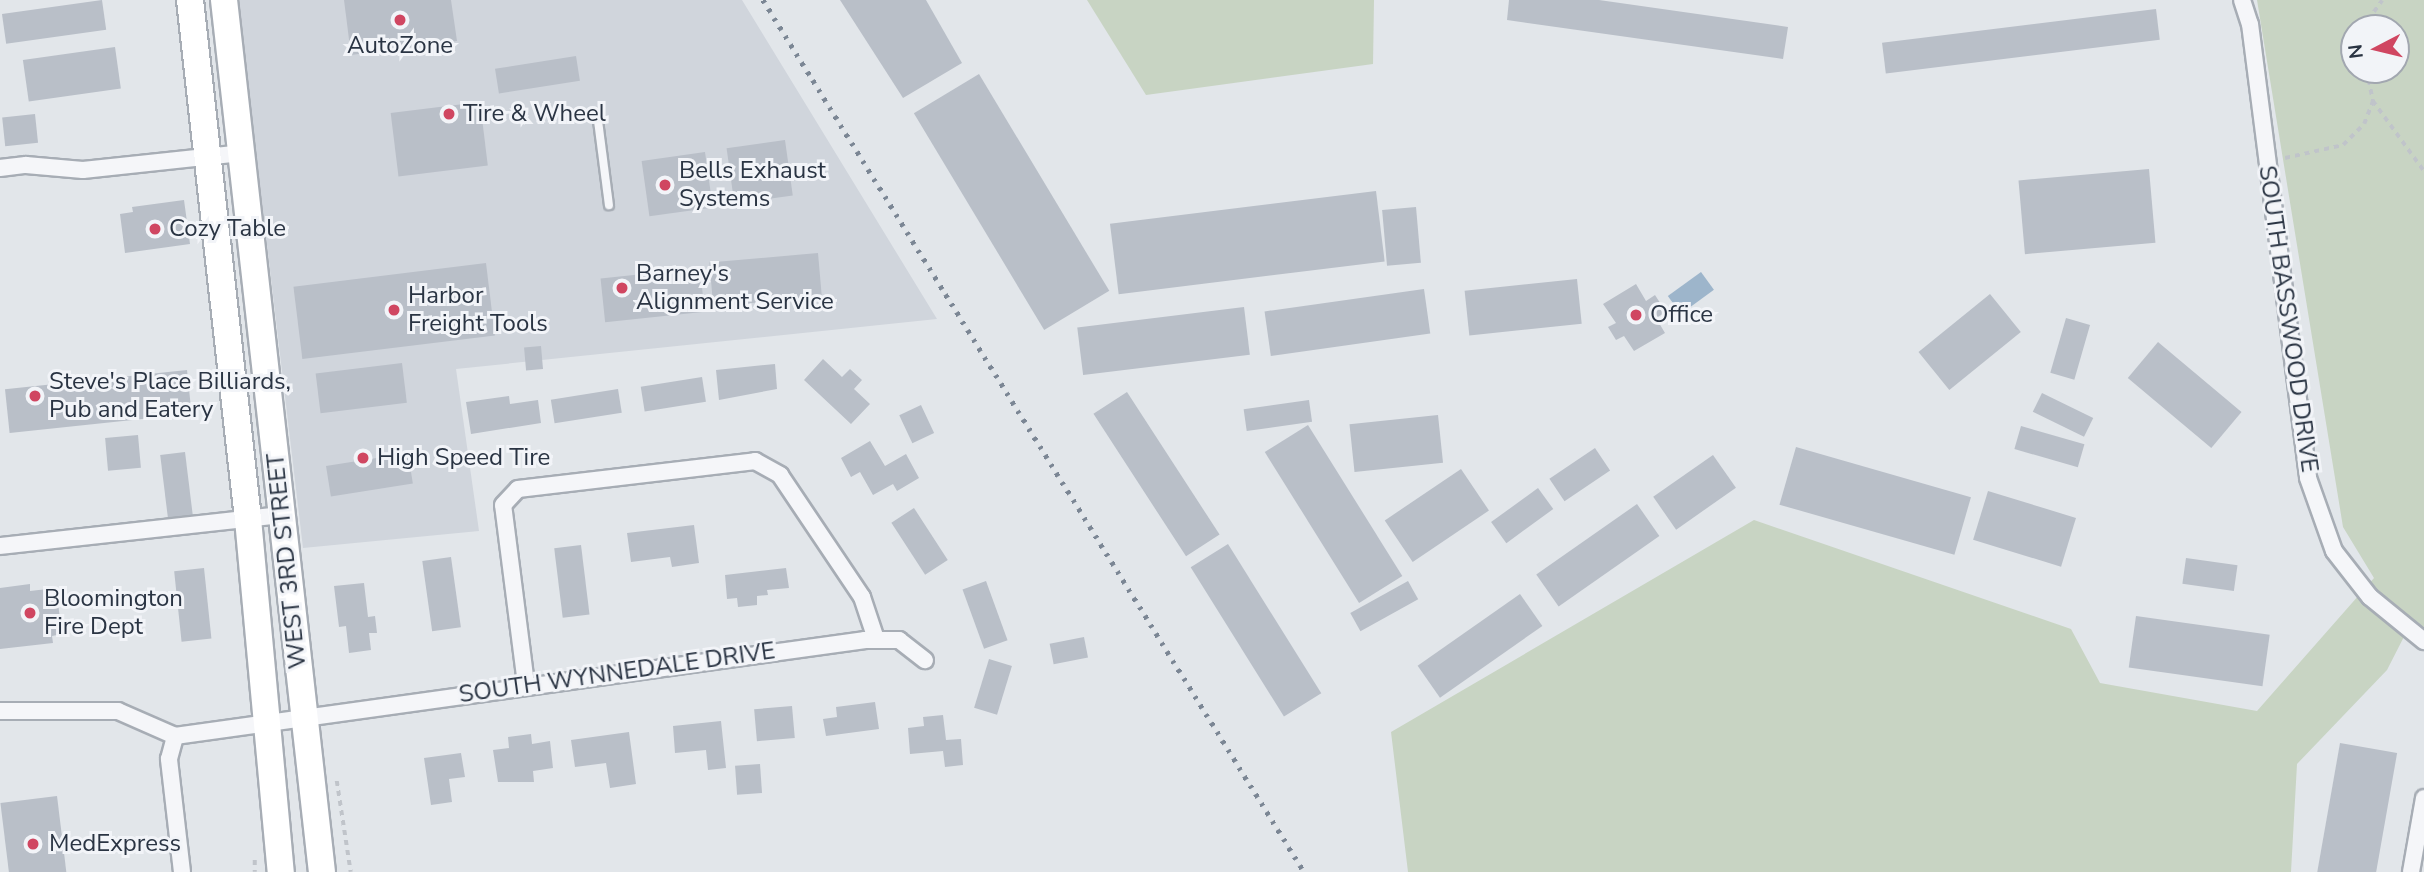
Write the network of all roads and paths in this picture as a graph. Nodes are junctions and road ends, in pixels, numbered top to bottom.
1 (190, 0) edge
2 (224, 0) edge
3 (2242, 0) edge
4 (2370, 84) edge
5 (2373, 101) junction
6 (597, 113) dead end
7 (241, 153) junction
8 (207, 158) junction
9 (2284, 159) dead end
10 (0, 168) edge
11 (2424, 172) edge
12 (609, 205) dead end
13 (282, 515) junction
14 (248, 519) junction
15 (0, 546) edge
16 (876, 639) junction
17 (2424, 641) edge
18 (925, 660) dead end
19 (526, 684) junction
20 (0, 711) edge
21 (303, 719) junction
22 (265, 724) junction
23 (176, 736) junction
24 (336, 778) dead end
25 (2424, 798) edge
26 (182, 872) edge
27 (281, 872) edge
28 (323, 872) edge
29 (351, 872) edge
30 (2411, 872) edge

1 - 8 main road, WEST 3RD STREET
2 - 7 main road, WEST 3RD STREET
3 - 17 street, SOUTH BASSWOOD DRIVE
4 - 5 path
5 - 9 path
5 - 11 path
6 - 12 lane
7 - 8 street
7 - 13 main road, WEST 3RD STREET
8 - 10 street
8 - 14 main road, WEST 3RD STREET
13 - 14 street
13 - 21 main road, WEST 3RD STREET
14 - 15 street
14 - 22 main road, WEST 3RD STREET
16 - 18 street, SOUTH WYNNEDALE DRIVE
16 - 19 street, SOUTH WYNNEDALE DRIVE
16 - 19 street
19 - 21 street, SOUTH WYNNEDALE DRIVE
20 - 23 street
21 - 22 street, SOUTH WYNNEDALE DRIVE
21 - 28 main road, WEST 3RD STREET
22 - 23 street, SOUTH WYNNEDALE DRIVE
22 - 27 main road, WEST 3RD STREET
23 - 26 street
24 - 29 path
25 - 30 street

